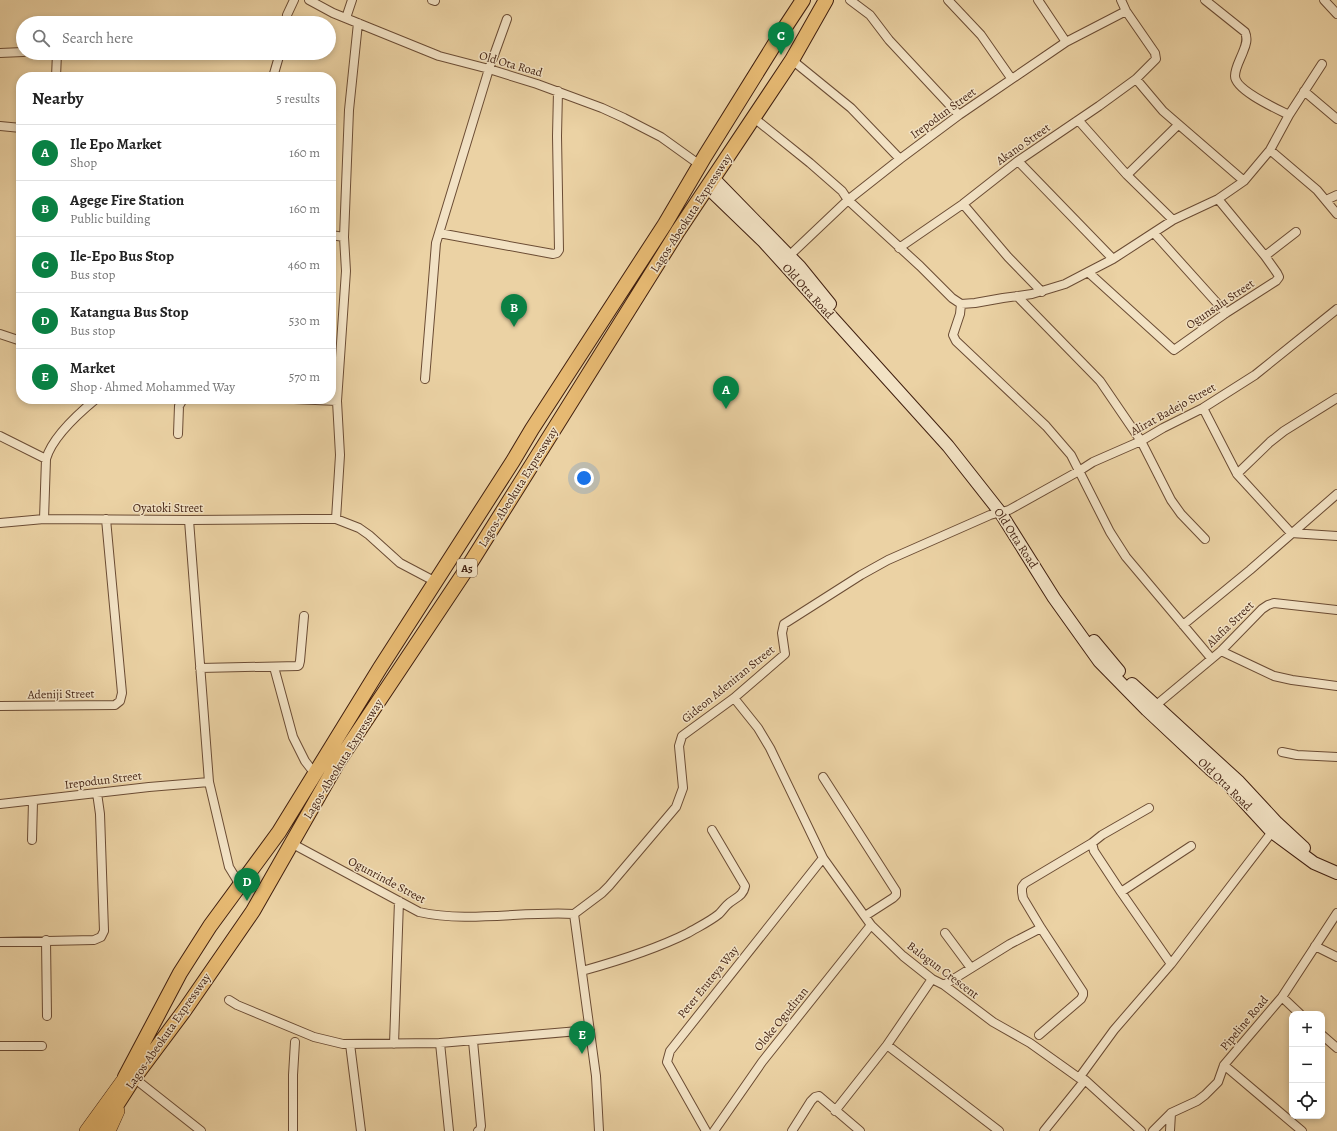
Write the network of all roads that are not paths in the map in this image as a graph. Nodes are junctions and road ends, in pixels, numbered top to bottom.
1 (294, 0) edge
2 (310, 0) edge
3 (352, 0) edge
4 (803, 0) edge
5 (826, 0) edge
6 (850, 0) edge
7 (948, 0) edge
8 (1038, 0) edge
9 (1121, 0) edge
10 (1205, 0) edge
11 (1324, 0) edge
12 (1126, 11) junction
13 (1337, 14) edge
14 (287, 16) edge
15 (346, 18) junction
16 (507, 18) dead end
17 (358, 23) junction
18 (1066, 42) junction
19 (16, 52) edge
20 (0, 53) edge
21 (57, 60) edge
22 (278, 60) edge
23 (792, 60) junction
24 (1322, 64) dead end
25 (488, 69) junction
26 (56, 72) edge
27 (274, 72) edge
28 (1011, 78) junction
29 (1136, 79) junction
30 (558, 91) junction
31 (1304, 91) junction
32 (959, 115) junction
33 (1289, 115) junction
34 (754, 118) junction
35 (1337, 119) edge
36 (1079, 121) junction
37 (1178, 125) junction
38 (0, 126) edge
39 (16, 128) edge
40 (1270, 150) junction
41 (900, 159) junction
42 (1018, 161) junction
43 (700, 165) junction
44 (1127, 175) junction
45 (1244, 181) junction
46 (710, 182) junction
47 (1337, 196) edge
48 (1218, 199) junction
49 (848, 200) junction
50 (1326, 200) junction
51 (963, 204) junction
52 (1337, 214) edge
53 (1173, 220) junction
54 (1296, 232) dead end
55 (439, 233) junction
56 (1154, 233) junction
57 (336, 236) edge
58 (344, 237) junction
59 (899, 248) junction
60 (790, 256) junction
61 (1265, 256) junction
62 (1113, 259) junction
63 (1088, 272) junction
64 (1042, 292) junction
65 (1017, 296) junction
66 (961, 304) junction
67 (1337, 308) edge
68 (1226, 313) junction
69 (0, 334) edge
70 (16, 339) edge
71 (425, 379) dead end
72 (1337, 398) edge
73 (337, 401) joint
74 (91, 404) edge
75 (180, 404) edge
76 (1202, 408) junction
77 (178, 434) dead end
78 (0, 436) edge
79 (1141, 441) junction
80 (46, 459) junction
81 (1078, 471) junction
82 (1237, 474) junction
83 (1337, 494) edge
84 (1004, 511) junction
85 (44, 519) junction
86 (106, 519) junction
87 (189, 520) junction
88 (336, 520) junction
89 (0, 523) edge
90 (1291, 533) junction
91 (1337, 536) edge
92 (1205, 539) dead end
93 (436, 582) junction
94 (1337, 610) edge
95 (304, 616) dead end
96 (1184, 625) junction
97 (1221, 651) junction
98 (1212, 658) junction
99 (274, 667) junction
100 (200, 668) junction
101 (1337, 686) edge
102 (734, 698) junction
103 (0, 706) edge
104 (1155, 706) junction
105 (1282, 752) dead end
106 (1337, 757) edge
107 (315, 774) junction
108 (822, 777) dead end
109 (209, 782) junction
110 (97, 793) junction
111 (32, 801) junction
112 (0, 804) edge
113 (1149, 808) dead end
114 (712, 830) dead end
115 (1272, 832) junction
116 (32, 840) dead end
117 (291, 842) junction
118 (1092, 843) junction
119 (1191, 846) dead end
120 (823, 858) junction
121 (1337, 864) edge
122 (1337, 873) edge
123 (240, 885) junction
124 (1121, 892) junction
125 (399, 901) junction
126 (1337, 913) edge
127 (574, 914) junction
128 (865, 916) junction
129 (871, 925) junction
130 (1041, 928) junction
131 (945, 933) dead end
132 (46, 940) junction
133 (0, 942) edge
134 (1315, 946) junction
135 (1337, 956) edge
136 (1171, 964) junction
137 (971, 968) junction
138 (582, 971) junction
139 (932, 979) junction
140 (944, 985) junction
141 (1282, 997) junction
142 (229, 1000) dead end
143 (1297, 1011) edge
144 (47, 1016) dead end
145 (590, 1030) junction
146 (1039, 1035) dead end
147 (1325, 1038) edge
148 (473, 1041) junction
149 (295, 1042) dead end
150 (350, 1044) junction
151 (394, 1044) junction
152 (440, 1044) junction
153 (887, 1045) junction
154 (0, 1046) edge
155 (42, 1046) dead end
156 (1337, 1048) edge
157 (1224, 1065) junction
158 (131, 1076) junction
159 (1082, 1079) junction
160 (835, 1111) junction
161 (1171, 1113) junction
162 (86, 1131) edge
163 (91, 1131) edge
164 (100, 1131) edge
165 (109, 1131) edge
166 (201, 1131) edge
167 (293, 1131) edge
168 (361, 1131) edge
169 (448, 1131) edge
170 (478, 1131) edge
171 (599, 1131) edge
172 (706, 1131) edge
173 (714, 1131) edge
174 (792, 1131) edge
175 (860, 1131) edge
176 (999, 1131) edge
177 (1044, 1131) edge
178 (1141, 1131) edge
179 (1153, 1131) edge
180 (1170, 1131) edge
181 (1302, 1131) edge

1 - 14 street
2 - 15 street, Old Ota Road
3 - 15 street
4 - 43 highway, Lagos-Abeokuta Expressway / A5
5 - 23 highway, Lagos-Abeokuta Expressway / A5
6 - 32 street
7 - 28 street
8 - 18 street
9 - 12 street
10 - 33 street
11 - 13 street
12 - 18 street, Irepodun Street
12 - 29 street, Akano Street
15 - 17 street, Old Ota Road
16 - 25 street
17 - 25 street, Old Ota Road
17 - 58 street
18 - 28 street, Irepodun Street
19 - 20 street
21 - 26 street
22 - 27 street
23 - 34 highway, Lagos-Abeokuta Expressway / A5
23 - 41 street
24 - 31 street
25 - 30 street, Old Ota Road
25 - 55 street
28 - 32 street, Irepodun Street
29 - 36 street, Akano Street
29 - 37 street
30 - 43 street, Old Ota Road
30 - 55 street
31 - 33 street
31 - 35 street
32 - 41 street, Irepodun Street
33 - 40 street
34 - 46 highway, Lagos-Abeokuta Expressway / A5
34 - 49 street
36 - 42 street, Akano Street
36 - 44 street
37 - 44 street
37 - 45 street
38 - 39 street
40 - 45 street
40 - 50 street
41 - 49 street, Irepodun Street
42 - 51 street, Akano Street
42 - 62 street
43 - 93 highway, Lagos-Abeokuta Expressway / A5
44 - 53 street
45 - 48 street
46 - 60 main road
46 - 84 main road, Old Otta Road
46 - 117 highway, Lagos-Abeokuta Expressway / A5
47 - 50 street
48 - 53 street
48 - 61 street
49 - 59 street
49 - 60 street, Irepodun Street
50 - 52 street
51 - 59 street, Akano Street
51 - 64 street
53 - 56 street
54 - 61 street
55 - 71 street
56 - 62 street
56 - 68 street
57 - 58 street
58 - 73 street
59 - 66 street
60 - 84 main road
61 - 68 street, Ogunsalu Street
62 - 63 street
63 - 64 street
63 - 68 street, Ogunsalu Street
64 - 65 street
65 - 66 street
65 - 79 street
66 - 81 street
67 - 76 street, Alirat Badejo Street
69 - 70 street
72 - 82 street
73 - 88 street
74 - 80 street
75 - 77 street
76 - 79 street, Alirat Badejo Street
76 - 82 street
78 - 80 street
79 - 81 street, Alirat Badejo Street
79 - 92 street
80 - 85 street
81 - 84 street, Alirat Badejo Street
81 - 96 street
82 - 90 street
83 - 90 street
84 - 102 street, Gideon Adeniran Street
84 - 104 main road, Old Otta Road
84 - 115 main road, Old Otta Road
85 - 86 street, Oyatoki Street
85 - 89 street, Oyatoki Street
86 - 87 street, Oyatoki Street
86 - 103 street, Adeniji Street
87 - 88 street, Oyatoki Street
87 - 100 street
88 - 93 street, Oyatoki Street
90 - 91 street
90 - 96 street
93 - 107 highway, Lagos-Abeokuta Expressway / A5
94 - 97 street, Alafia Street
95 - 99 street
96 - 98 street
97 - 98 street, Alafia Street
97 - 101 street
98 - 104 street, Alafia Street
99 - 100 street
99 - 107 street
100 - 109 street
102 - 120 street, Balogun Crescent
102 - 127 street, Gideon Adeniran Street
104 - 121 main road, Old Otta Road
105 - 106 street
107 - 123 highway, Lagos-Abeokuta Expressway / A5
108 - 128 street
109 - 110 street, Irepodun Street
109 - 123 street
110 - 111 street, Irepodun Street
110 - 132 street
111 - 112 street, Irepodun Street
111 - 116 street
113 - 118 street
114 - 138 street
115 - 122 main road, Old Otta Road
115 - 136 street
117 - 125 street, Ogunrinde Street
117 - 158 highway, Lagos-Abeokuta Expressway / A5
118 - 124 street
118 - 130 street
119 - 124 street
120 - 128 street, Balogun Crescent
120 - 172 street, Peter Eruteya Way
123 - 158 highway, Lagos-Abeokuta Expressway / A5
124 - 136 street
125 - 127 street, Ogunrinde Street
125 - 151 street
126 - 134 street, Pipeline Road
127 - 138 street
128 - 129 street, Balogun Crescent
129 - 139 street, Balogun Crescent
129 - 173 street, Oloke Ogudiran
130 - 137 street
130 - 146 street
131 - 137 street
132 - 133 street
132 - 144 street
134 - 135 street
134 - 141 street, Pipeline Road
136 - 159 street
137 - 140 street
138 - 145 street
139 - 140 street, Balogun Crescent
139 - 153 street
140 - 159 street, Balogun Crescent
141 - 143 street
141 - 157 street, Pipeline Road
142 - 150 street
145 - 148 street
145 - 171 street
147 - 156 street
148 - 152 street
148 - 170 street
149 - 167 street
150 - 151 street
150 - 168 street
151 - 152 street
152 - 169 street
153 - 160 street
153 - 176 street
154 - 155 street
157 - 161 street, Pipeline Road
157 - 181 street
158 - 162 main road
158 - 163 highway, Lagos-Abeokuta Expressway / A5
158 - 164 highway, Lagos-Abeokuta Expressway / A5
158 - 165 main road
158 - 166 street
159 - 177 street
159 - 178 street, Balogun Crescent
160 - 174 street
160 - 175 street
161 - 179 street, Pipeline Road
161 - 180 street

